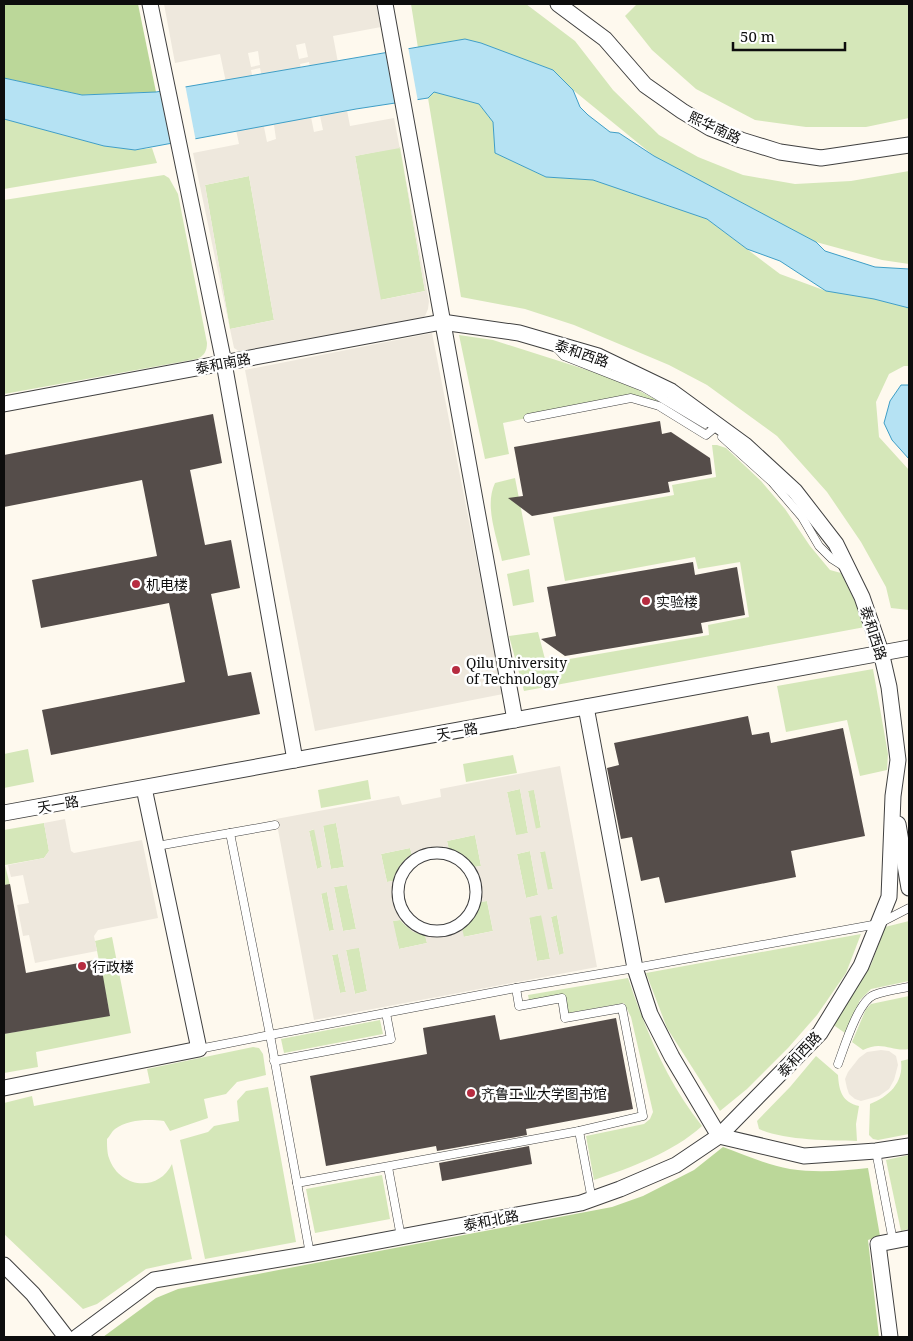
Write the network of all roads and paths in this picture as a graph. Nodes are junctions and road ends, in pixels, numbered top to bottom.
1 (150, 4) edge
2 (385, 4) edge
3 (558, 4) edge
4 (909, 145) edge
5 (442, 322) junction
6 (552, 342) junction
7 (224, 363) junction
8 (4, 404) edge
9 (528, 418) dead end
10 (713, 429) junction
11 (848, 569) junction
12 (909, 648) edge
13 (881, 652) junction
14 (586, 707) junction
15 (515, 720) junction
16 (296, 760) junction
17 (144, 788) junction
18 (893, 796) junction
19 (4, 813) edge
20 (275, 825) dead end
21 (230, 833) junction
22 (157, 846) junction
23 (909, 888) edge
24 (909, 908) edge
25 (878, 924) junction
26 (443, 931) joint
27 (635, 968) junction
28 (909, 987) edge
29 (516, 988) junction
30 (386, 1013) junction
31 (270, 1035) junction
32 (199, 1049) junction
33 (274, 1061) junction
34 (838, 1064) dead end
35 (4, 1088) edge
36 (579, 1131) junction
37 (720, 1136) junction
38 (909, 1146) edge
39 (876, 1151) junction
40 (388, 1167) junction
41 (297, 1183) junction
42 (592, 1200) junction
43 (401, 1237) junction
44 (909, 1238) edge
45 (893, 1241) junction
46 (310, 1254) junction
47 (4, 1265) edge
48 (66, 1337) edge
49 (77, 1337) edge
50 (890, 1337) edge

1 - 7 street
2 - 5 street
3 - 4 street, 熙华南路
5 - 6 street, 泰和西路
5 - 7 street, 泰和南路
5 - 15 street
6 - 10 lane
6 - 11 street, 泰和西路
7 - 8 street, 泰和南路
7 - 16 street
9 - 10 lane
10 - 11 lane
11 - 13 street, 泰和西路
12 - 13 street, 天一路
13 - 14 street, 天一路
13 - 18 street, 泰和西路
14 - 15 street, 天一路
14 - 27 street
15 - 16 street, 天一路
16 - 17 street, 天一路
17 - 19 street, 天一路
17 - 22 street
18 - 23 street
18 - 25 street, 泰和西路
20 - 21 lane
21 - 22 lane
21 - 31 lane
22 - 32 street
24 - 25 lane
25 - 27 lane
25 - 37 street, 泰和西路
26 - 26 street
27 - 29 lane
27 - 37 street
28 - 34 lane
29 - 30 lane
29 - 36 lane
30 - 31 lane
30 - 33 lane
31 - 32 lane
31 - 33 lane
32 - 35 street
33 - 41 lane
36 - 40 lane
36 - 42 lane
37 - 39 street
37 - 42 street, 泰和北路
38 - 39 street
39 - 45 lane
40 - 41 lane
40 - 43 lane
41 - 46 lane
42 - 43 street, 泰和北路
43 - 46 street, 泰和北路
44 - 45 street
45 - 50 street
46 - 49 street, 泰和北路
47 - 48 street

